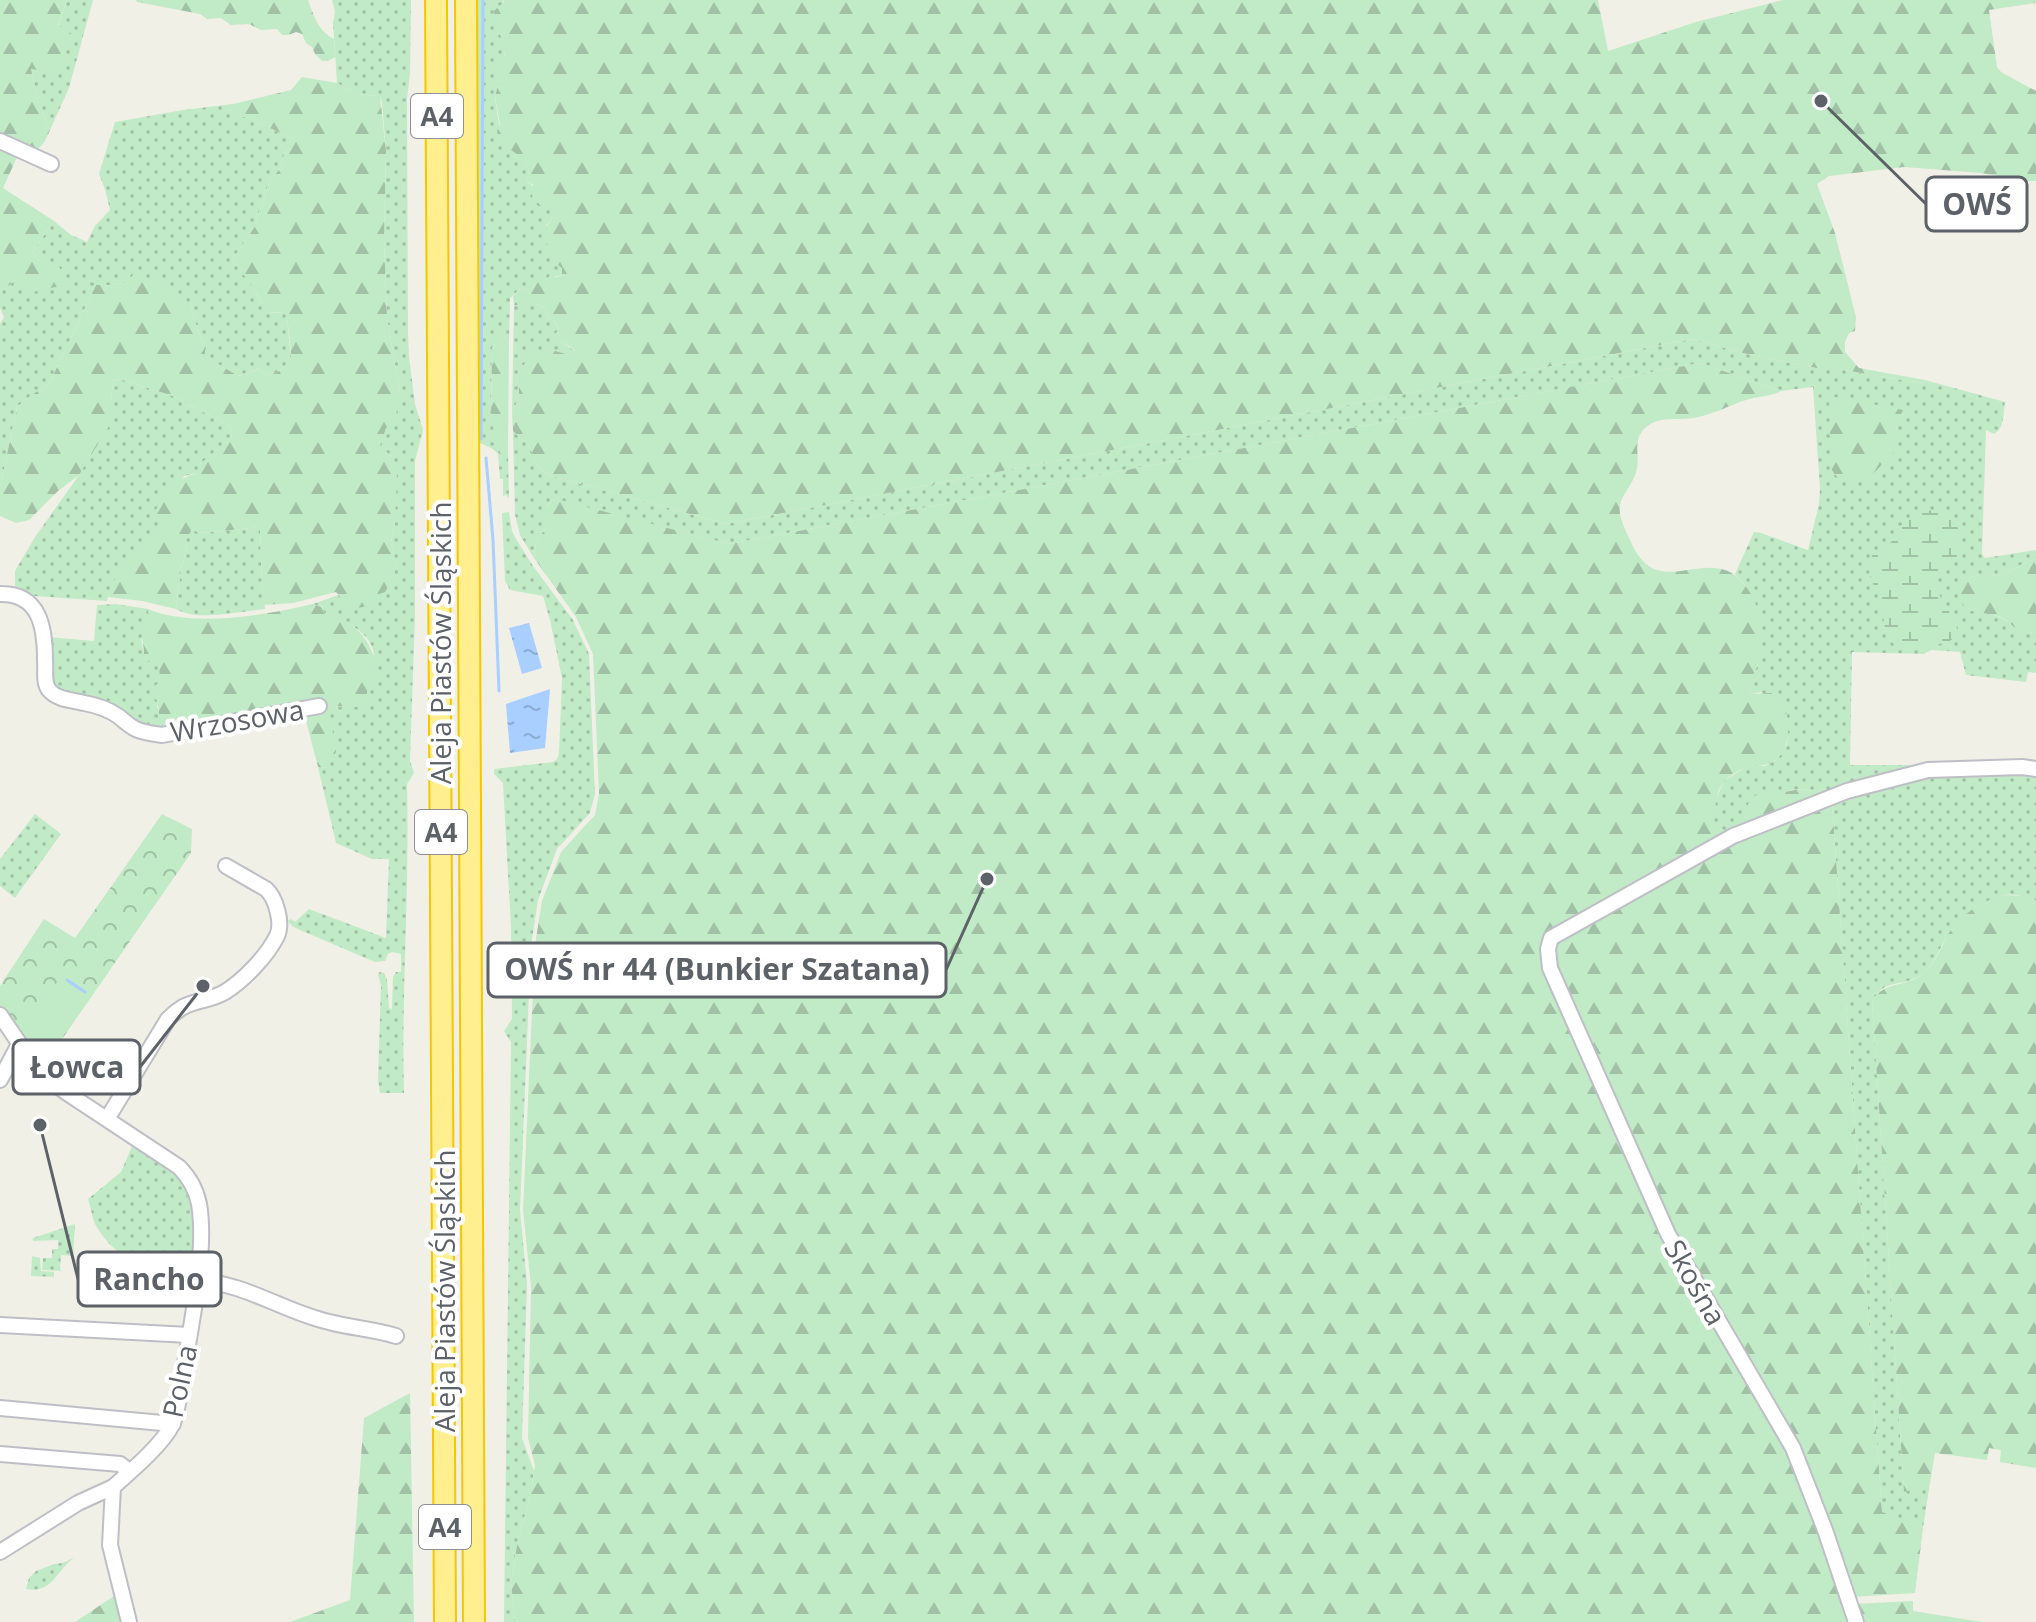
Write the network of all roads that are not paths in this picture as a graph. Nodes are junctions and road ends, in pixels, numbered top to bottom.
1 (436, 0) edge
2 (466, 0) edge
3 (0, 141) edge
4 (51, 164) dead end
5 (0, 594) edge
6 (319, 706) dead end
7 (2036, 769) edge
8 (226, 866) dead end
9 (0, 1015) edge
10 (19, 1044) junction
11 (0, 1080) edge
12 (107, 1119) junction
13 (197, 1281) junction
14 (0, 1325) edge
15 (189, 1335) junction
16 (396, 1336) dead end
17 (0, 1408) edge
18 (173, 1424) junction
19 (0, 1454) edge
20 (130, 1472) junction
21 (113, 1487) junction
22 (0, 1552) edge
23 (129, 1622) edge
24 (445, 1622) edge
25 (474, 1622) edge
26 (1856, 1622) edge

1 - 24 highway, Aleja Piastów Śląskich / A4
2 - 25 highway, Aleja Piastów Śląskich / A4
3 - 4 street
5 - 6 street, Wrzosowa
7 - 26 street, Skośna
8 - 12 street
9 - 10 street, Polna
10 - 11 street
10 - 12 street, Polna
12 - 13 street, Polna
13 - 15 street, Polna
13 - 16 street
14 - 15 street
15 - 18 street, Polna
17 - 18 street
18 - 20 street, Polna
19 - 20 street
20 - 21 street, Polna
21 - 22 street, Polna
21 - 23 street

